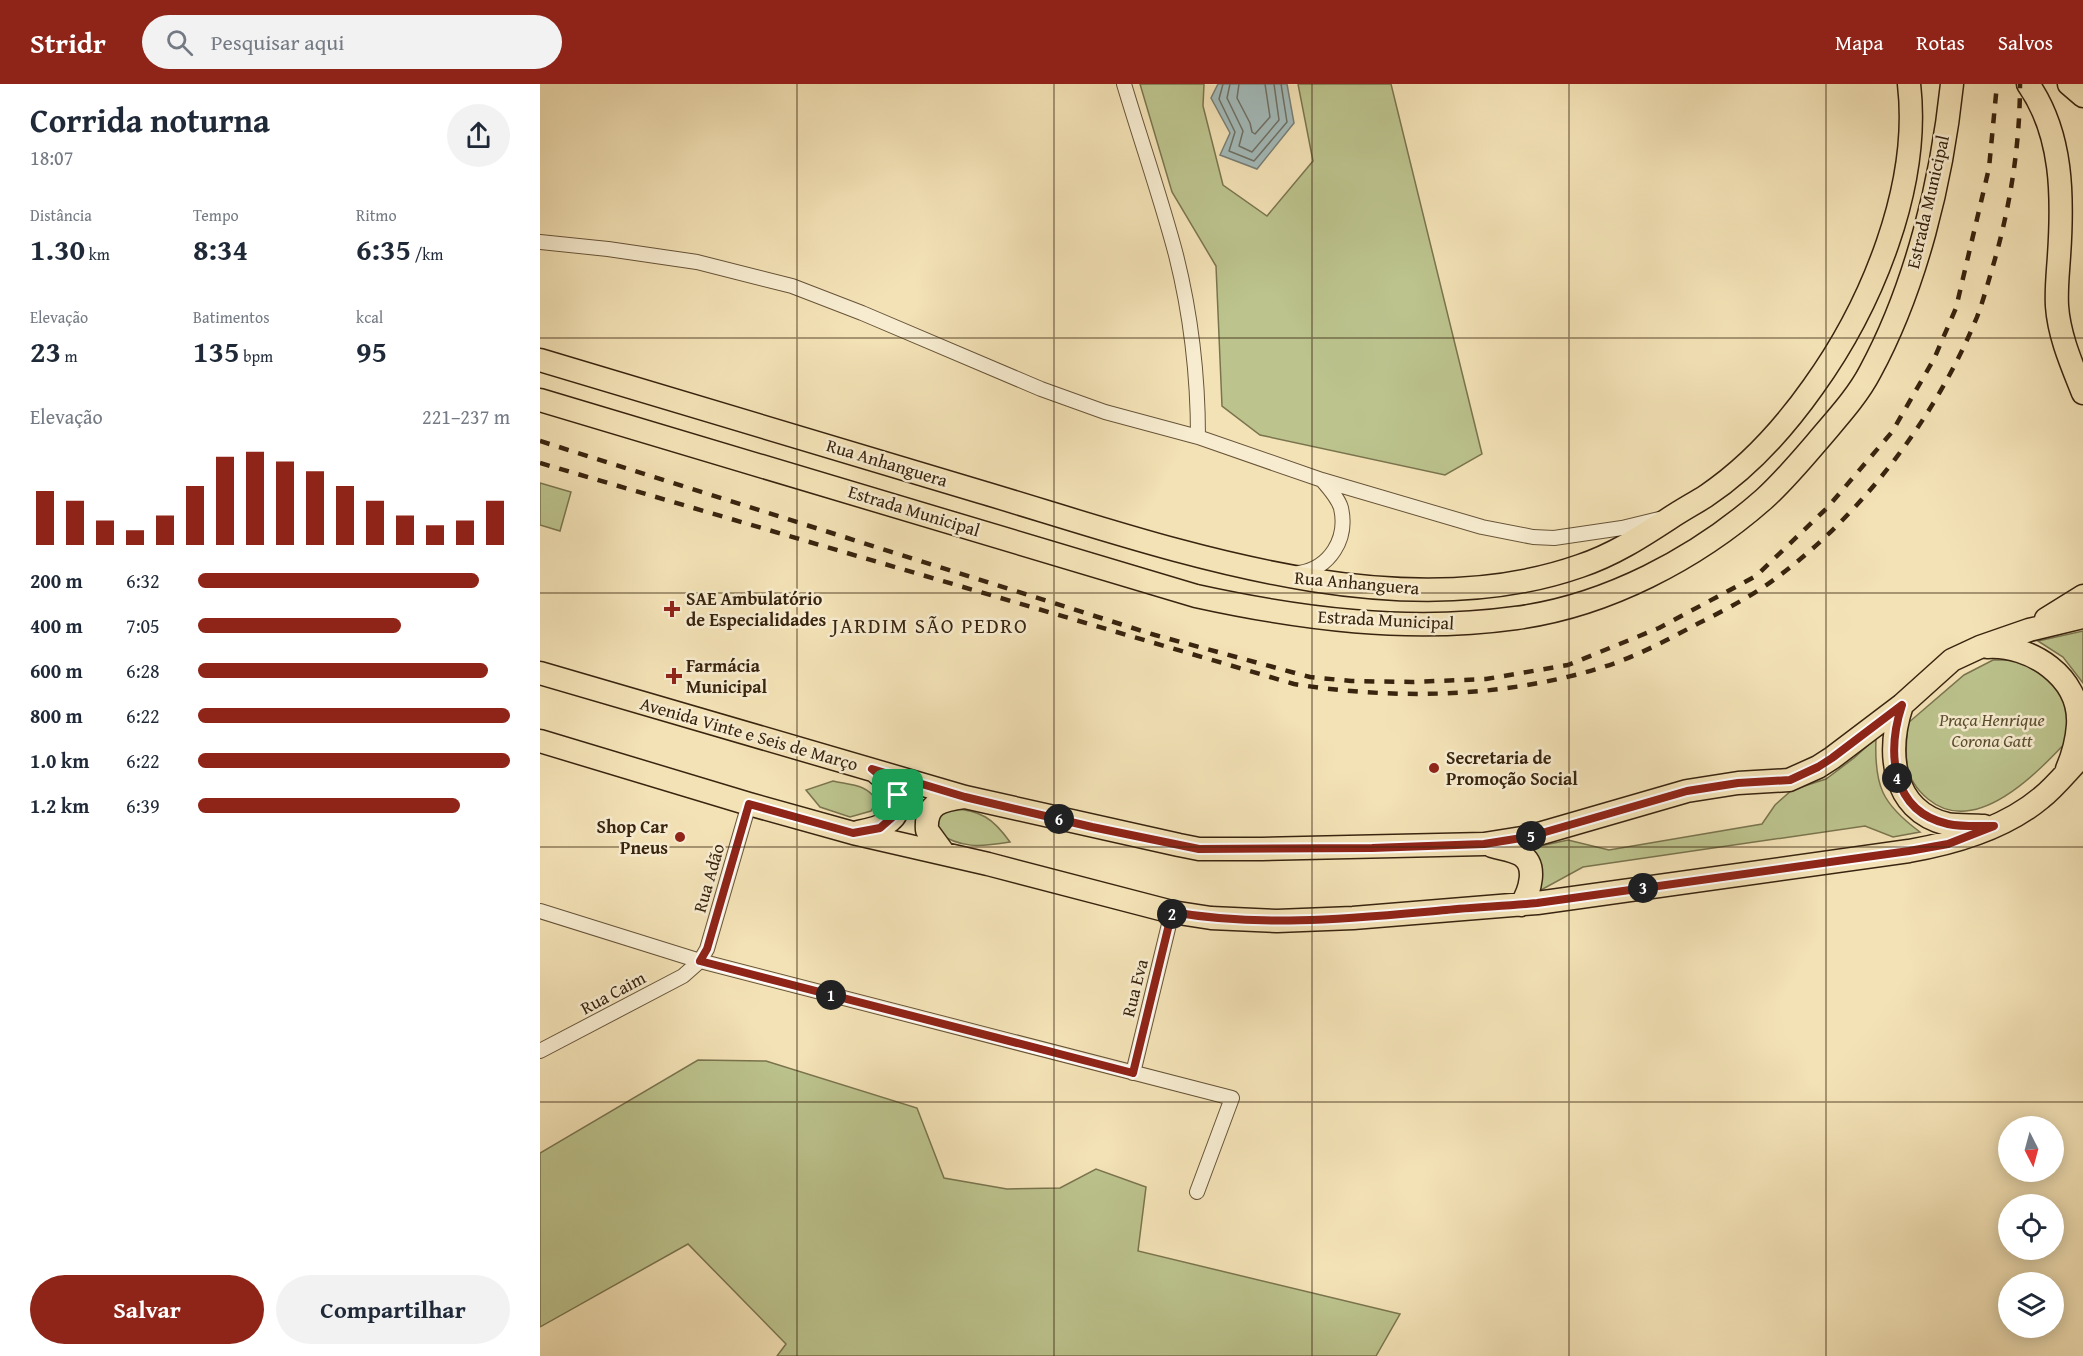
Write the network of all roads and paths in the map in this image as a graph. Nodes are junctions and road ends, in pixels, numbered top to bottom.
1 (1124, 84) edge
2 (1909, 84) edge
3 (1952, 84) edge
4 (2028, 84) edge
5 (2069, 84) edge
6 (2083, 96) edge
7 (540, 242) edge
8 (540, 360) edge
9 (2083, 393) edge
10 (540, 400) edge
11 (1198, 437) junction
12 (1322, 480) junction
13 (1677, 514) junction
14 (1286, 576) junction
15 (2083, 596) edge
16 (2083, 617) edge
17 (2029, 630) junction
18 (1980, 647) junction
19 (540, 674) edge
20 (1902, 705) junction
21 (540, 741) edge
22 (2083, 755) edge
23 (872, 769) junction
24 (2065, 773) junction
25 (965, 797) junction
26 (749, 804) junction
27 (1994, 826) junction
28 (853, 833) junction
29 (1484, 844) junction
30 (943, 852) junction
31 (1521, 905) junction
32 (540, 911) edge
33 (1172, 912) junction
34 (700, 961) junction
35 (540, 1051) edge
36 (1133, 1073) junction
37 (1197, 1192) dead end

1 - 11 street
2 - 13 main road, Rua Anhanguera
3 - 10 main road, Estrada Municipal
4 - 9 main road
5 - 6 main road
7 - 11 street
8 - 14 main road, Rua Anhanguera
11 - 12 street
12 - 13 street
12 - 14 street
13 - 14 main road, Rua Anhanguera
15 - 17 main road
16 - 17 main road
17 - 18 main road, Avenida Vinte e Seis de Março
18 - 20 main road, Avenida Vinte e Seis de Março
18 - 24 main road
19 - 23 main road, Avenida Vinte e Seis de Março
20 - 27 main road
20 - 29 main road, Avenida Vinte e Seis de Março
21 - 26 main road
22 - 24 main road
23 - 25 main road, Avenida Vinte e Seis de Março
23 - 28 main road
24 - 27 main road
25 - 29 main road, Avenida Vinte e Seis de Março
25 - 30 main road
26 - 28 main road
26 - 34 street, Rua Adão
27 - 31 main road
28 - 30 main road
29 - 31 main road
30 - 33 main road
31 - 33 main road
32 - 34 street
33 - 36 street, Rua Eva
34 - 35 street, Rua Caim
34 - 36 street
36 - 37 street

